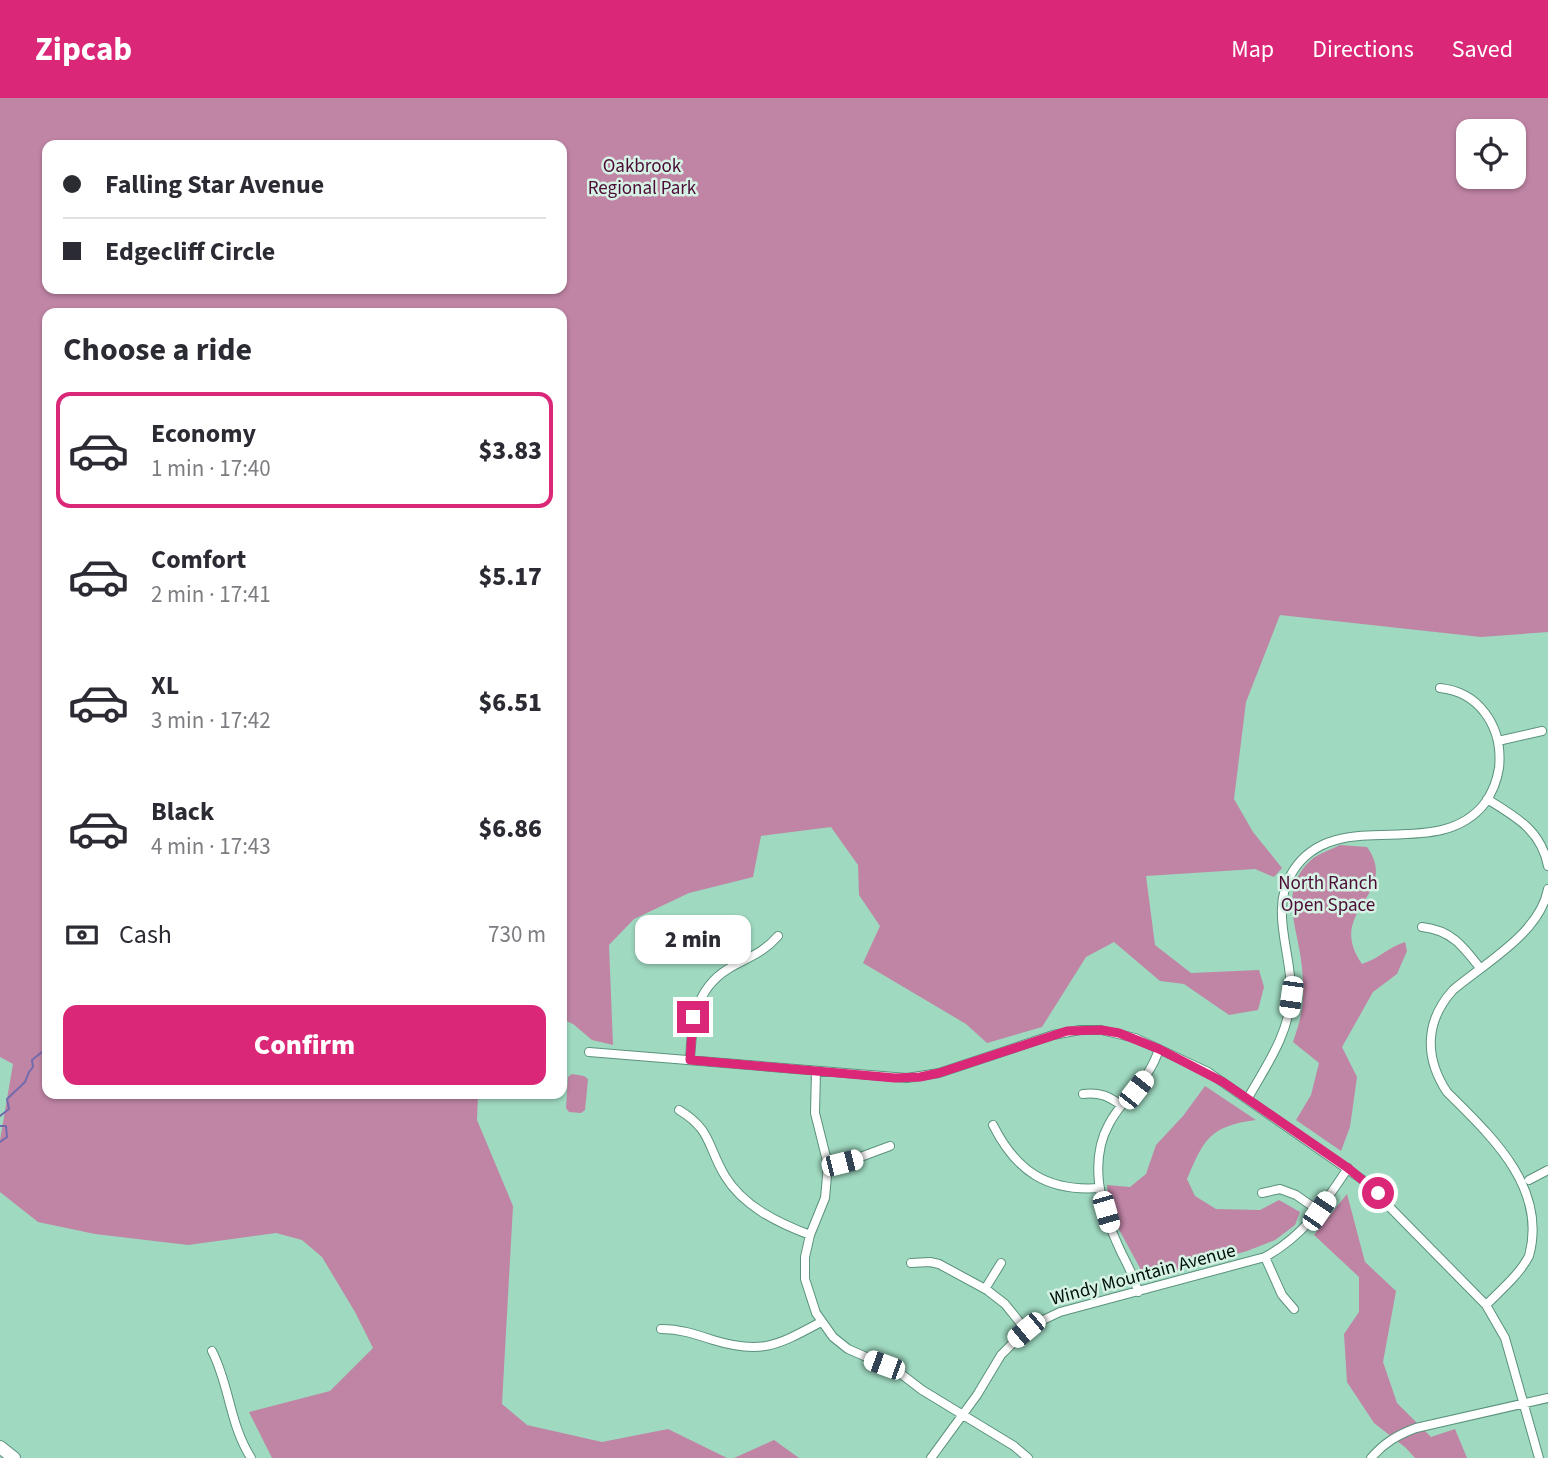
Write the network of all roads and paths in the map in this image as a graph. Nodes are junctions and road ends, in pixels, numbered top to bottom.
1 (1440, 688) dead end
2 (1542, 731) dead end
3 (1498, 741) junction
4 (1487, 799) junction
5 (1548, 866) edge
6 (1548, 889) edge
7 (1422, 927) dead end
8 (778, 936) dead end
9 (1480, 968) junction
10 (1159, 1049) junction
11 (589, 1052) dead end
12 (690, 1060) junction
13 (816, 1071) junction
14 (1083, 1094) dead end
15 (1248, 1098) junction
16 (1121, 1105) junction
17 (679, 1110) dead end
18 (993, 1125) dead end
19 (890, 1146) dead end
20 (828, 1164) junction
21 (1348, 1168) junction
22 (1548, 1170) edge
23 (1530, 1180) junction
24 (1100, 1188) junction
25 (1262, 1193) dead end
26 (1319, 1211) junction
27 (810, 1235) junction
28 (1265, 1257) junction
29 (911, 1263) dead end
30 (1001, 1263) dead end
31 (985, 1289) junction
32 (1138, 1292) junction
33 (1486, 1305) junction
34 (1294, 1309) dead end
35 (821, 1322) junction
36 (661, 1329) dead end
37 (1026, 1330) junction
38 (212, 1351) dead end
39 (1548, 1398) edge
40 (1524, 1405) junction
41 (963, 1415) junction
42 (0, 1447) edge
43 (14, 1458) edge
44 (251, 1458) edge
45 (931, 1458) edge
46 (1028, 1458) edge
47 (1371, 1458) edge
48 (1539, 1458) edge

1 - 3 street
2 - 3 street
3 - 4 street
4 - 5 street
4 - 15 street
6 - 9 street
7 - 9 street
8 - 12 street
9 - 23 street
10 - 13 street
10 - 15 street
10 - 16 street
11 - 12 street
12 - 13 street
13 - 20 street
14 - 16 street
15 - 21 street
16 - 24 street
17 - 27 street
18 - 24 street
19 - 20 street
20 - 27 street
21 - 26 street, Windy Mountain Avenue
21 - 33 street
22 - 23 street
23 - 33 street
24 - 32 street
25 - 26 street
26 - 28 street, Windy Mountain Avenue
27 - 35 street
28 - 32 street, Windy Mountain Avenue
28 - 34 street
29 - 31 street
30 - 31 street
31 - 37 street
32 - 37 street, Windy Mountain Avenue
33 - 40 street
35 - 36 street
35 - 41 street
37 - 41 street, Windy Mountain Avenue
38 - 44 street
39 - 40 street
40 - 47 street
40 - 48 street
41 - 45 street, Windy Mountain Avenue
41 - 46 street
42 - 43 main road

